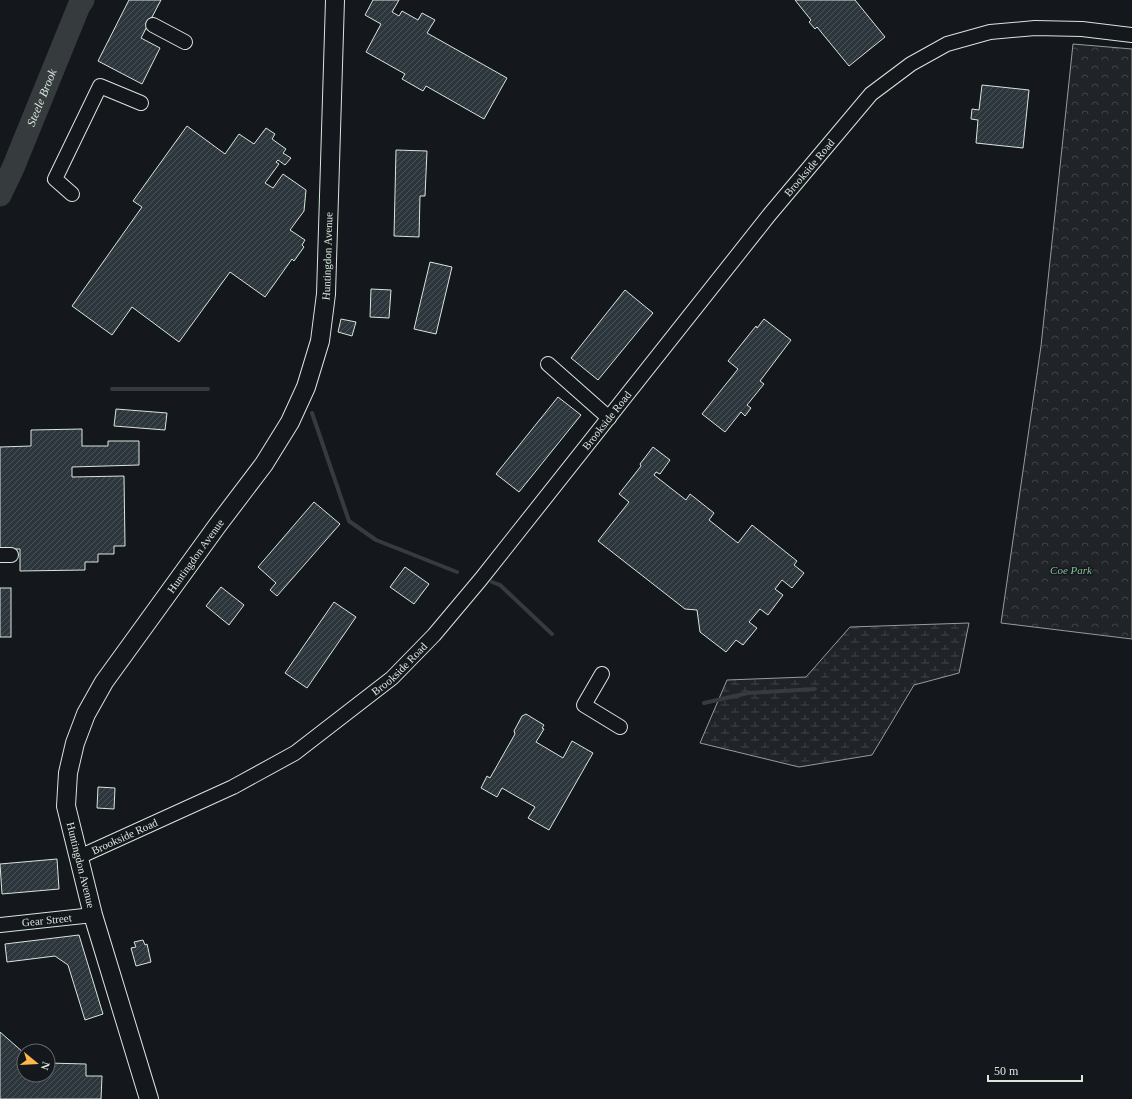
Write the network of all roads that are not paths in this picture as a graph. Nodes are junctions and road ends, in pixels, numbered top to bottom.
1 (335, 0) edge
2 (153, 25) dead end
3 (1132, 35) edge
4 (185, 42) dead end
5 (141, 103) dead end
6 (72, 194) dead end
7 (548, 364) dead end
8 (609, 418) junction
9 (602, 674) dead end
10 (620, 727) dead end
11 (79, 856) junction
12 (93, 914) junction
13 (0, 925) edge
14 (149, 1099) edge

1 - 11 main road, Huntingdon Avenue
2 - 4 street
3 - 8 street, Brookside Road
5 - 6 street
7 - 8 street
8 - 11 street, Brookside Road
9 - 10 street
11 - 12 main road, Huntingdon Avenue
12 - 13 street, Gear Street
12 - 14 main road, Huntingdon Avenue

